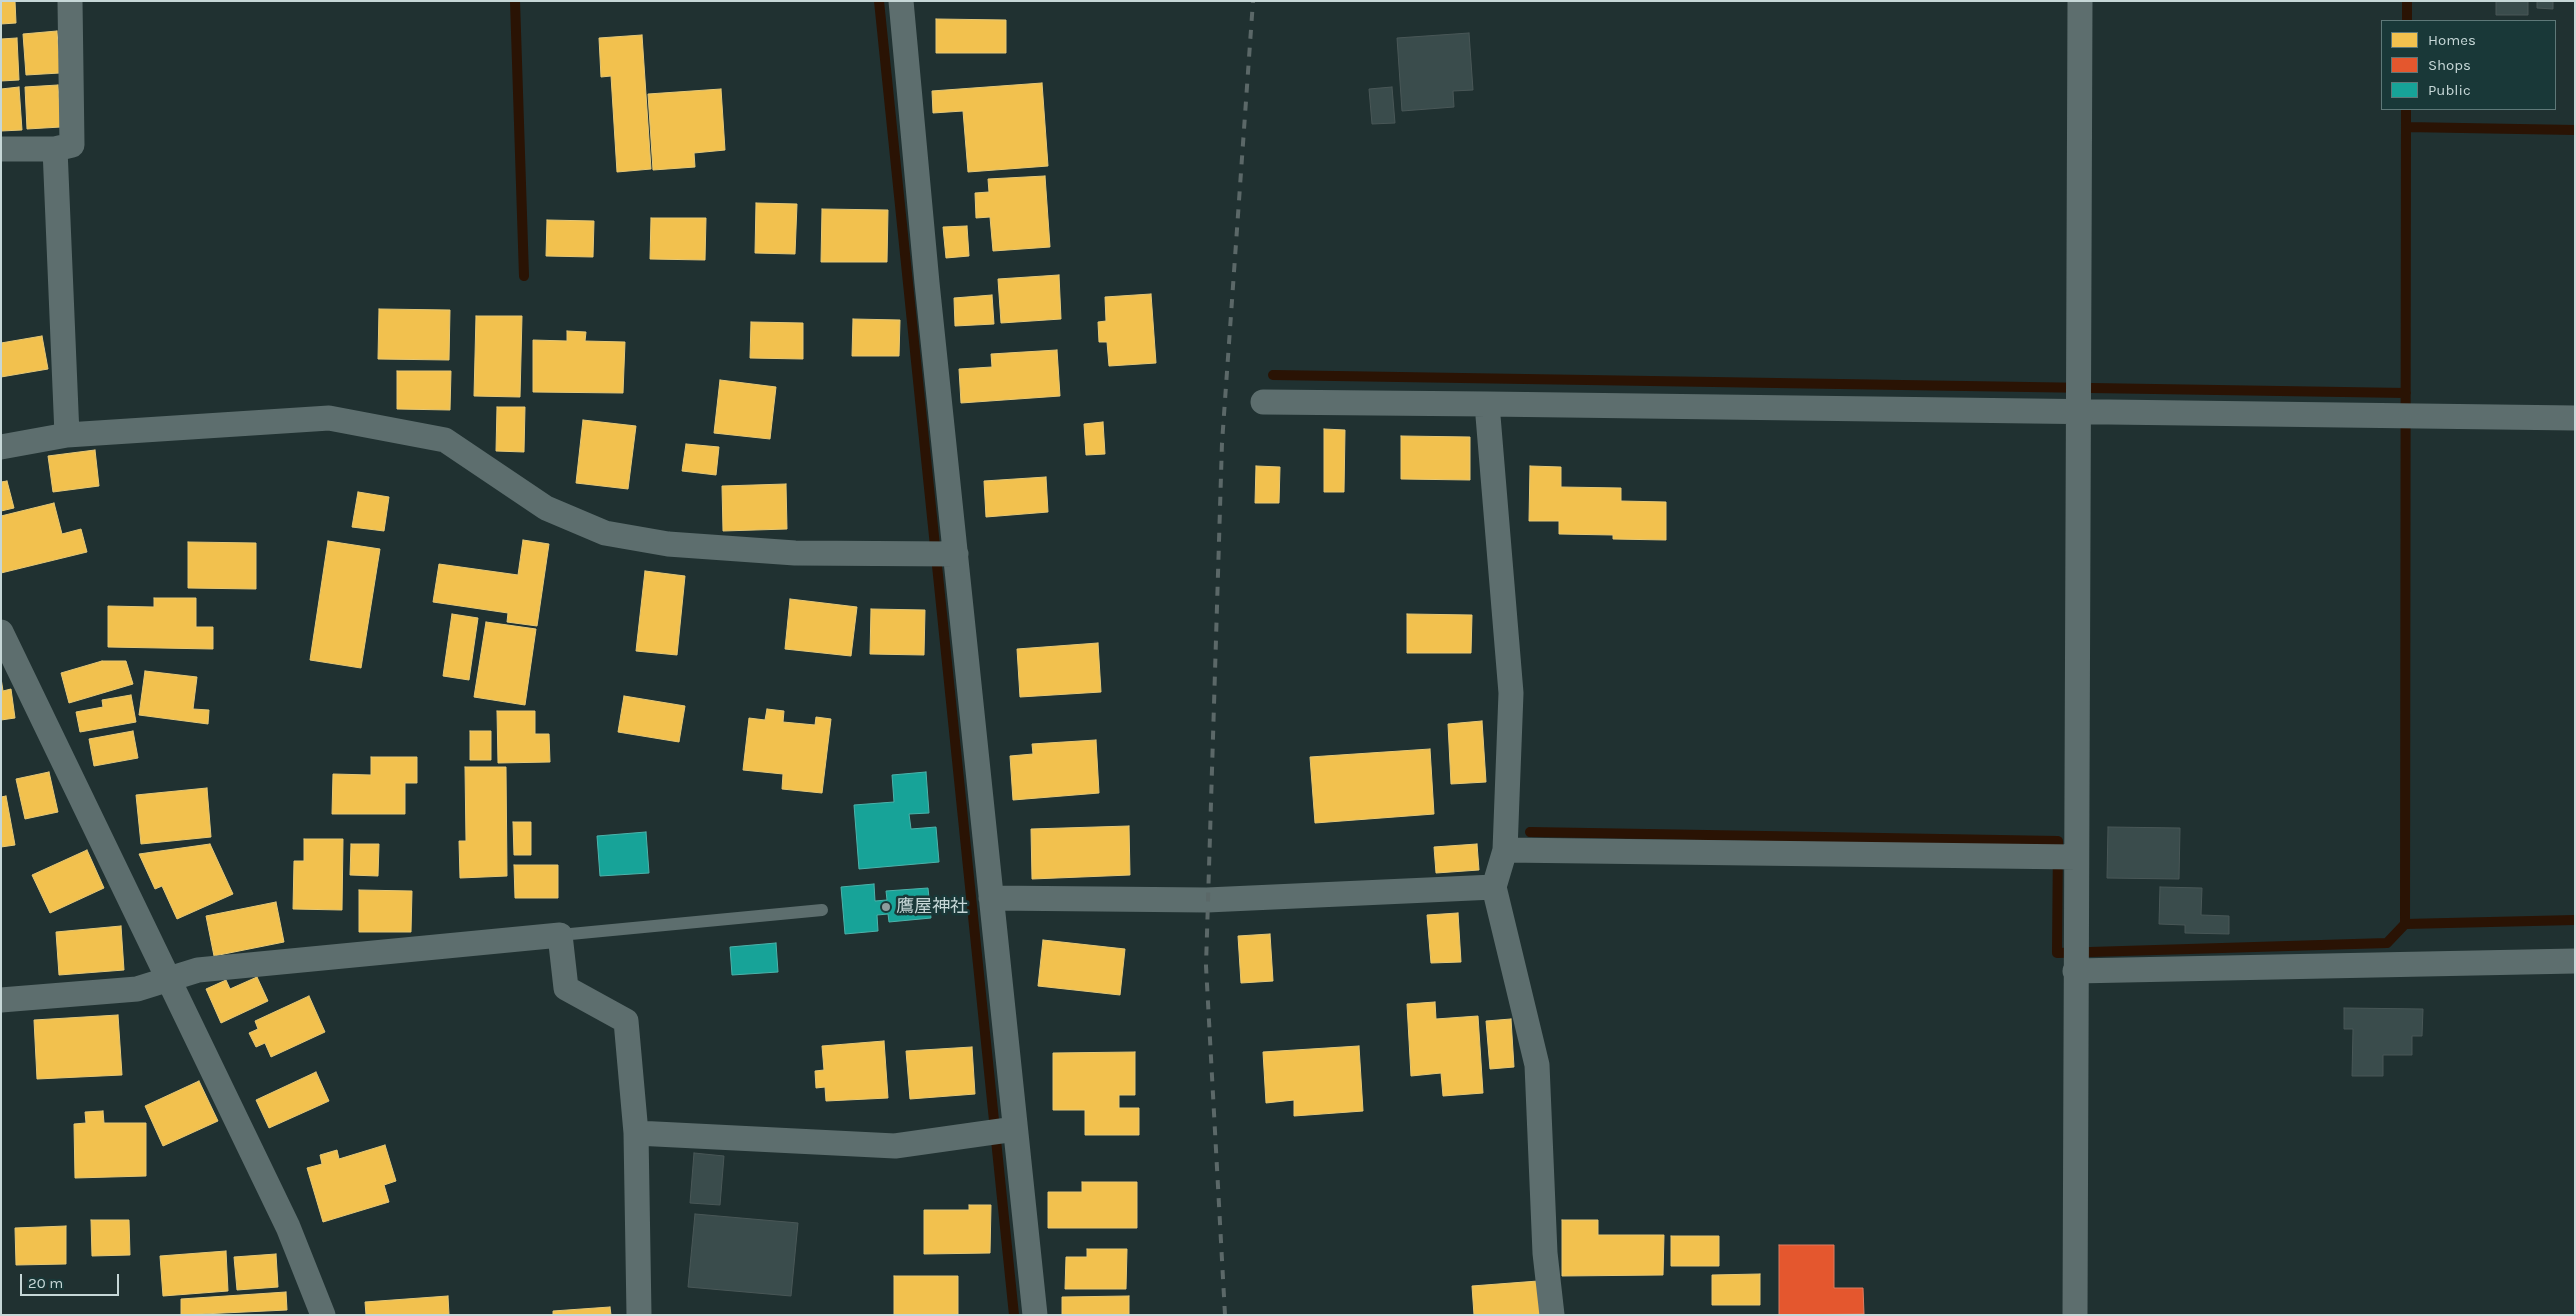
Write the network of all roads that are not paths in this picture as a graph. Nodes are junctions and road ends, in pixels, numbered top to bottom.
1 (70, 1) edge
2 (901, 1) edge
3 (2080, 1) edge
4 (1, 149) edge
5 (55, 149) junction
6 (1263, 402) dead end
7 (1486, 404) junction
8 (2078, 406) junction
9 (2575, 418) edge
10 (67, 434) junction
11 (1, 447) edge
12 (944, 555) junction
13 (1, 632) edge
14 (1505, 850) junction
15 (2063, 857) junction
16 (1494, 887) junction
17 (992, 898) junction
18 (822, 910) dead end
19 (560, 935) junction
20 (2076, 959) junction
21 (2575, 960) edge
22 (169, 978) junction
23 (1, 1000) edge
24 (1002, 1130) junction
25 (636, 1133) junction
26 (323, 1315) edge
27 (640, 1315) edge
28 (1035, 1315) edge
29 (1552, 1315) edge
30 (2075, 1315) edge

1 - 5 street
2 - 12 street
3 - 8 street
4 - 5 street
5 - 10 street
6 - 7 street
7 - 8 street
7 - 14 street
8 - 9 street
8 - 15 street
10 - 11 street
10 - 12 street
12 - 17 street
13 - 22 street
14 - 15 street
14 - 16 street
15 - 20 street
16 - 17 street
16 - 29 street
17 - 24 street
18 - 19 lane
19 - 22 street
19 - 25 street
20 - 21 street
20 - 30 street
22 - 23 street
22 - 26 street
24 - 25 street
24 - 28 street
25 - 27 street

